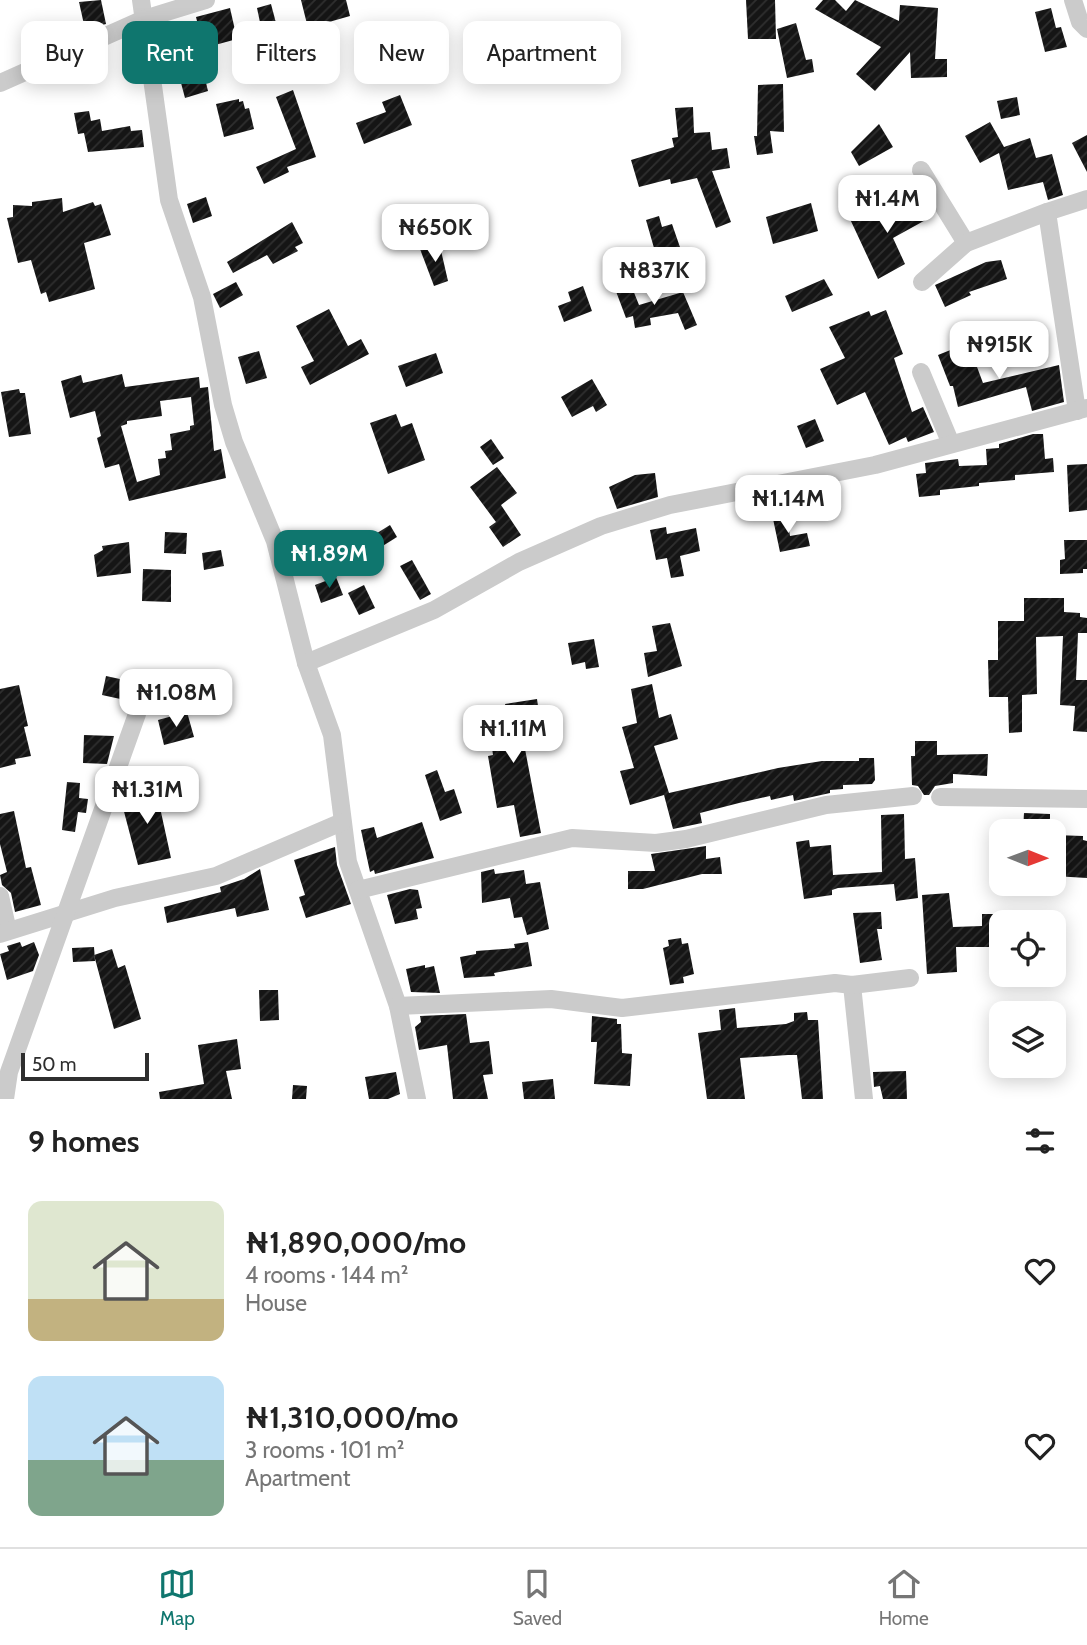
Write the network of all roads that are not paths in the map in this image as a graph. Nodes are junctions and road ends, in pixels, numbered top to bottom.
1 (141, 0) edge
2 (206, 0) edge
3 (1073, 0) edge
4 (144, 19) junction
5 (1087, 30) edge
6 (0, 83) edge
7 (921, 170) dead end
8 (1087, 199) edge
9 (1047, 212) junction
10 (966, 243) junction
11 (922, 282) dead end
12 (921, 372) dead end
13 (1082, 410) edge
14 (951, 444) junction
15 (306, 663) junction
16 (137, 714) dead end
17 (913, 796) dead end
18 (940, 797) dead end
19 (1087, 799) edge
20 (342, 822) junction
21 (358, 891) junction
22 (0, 896) edge
23 (64, 914) junction
24 (4, 933) edge
25 (910, 978) dead end
26 (852, 985) junction
27 (398, 1006) junction
28 (5, 1099) edge
29 (416, 1099) edge
30 (864, 1099) edge

1 - 4 street
2 - 4 street
3 - 5 street
4 - 6 street
4 - 15 street
7 - 10 street
8 - 9 street
9 - 10 street
9 - 13 street
10 - 11 street
12 - 14 street
13 - 14 street
14 - 15 street
15 - 20 street
16 - 23 street
17 - 21 street
18 - 19 street
20 - 21 street
20 - 23 street
21 - 27 street
22 - 24 street
23 - 24 street
23 - 28 street
25 - 26 street
26 - 27 street
26 - 30 street
27 - 29 street

